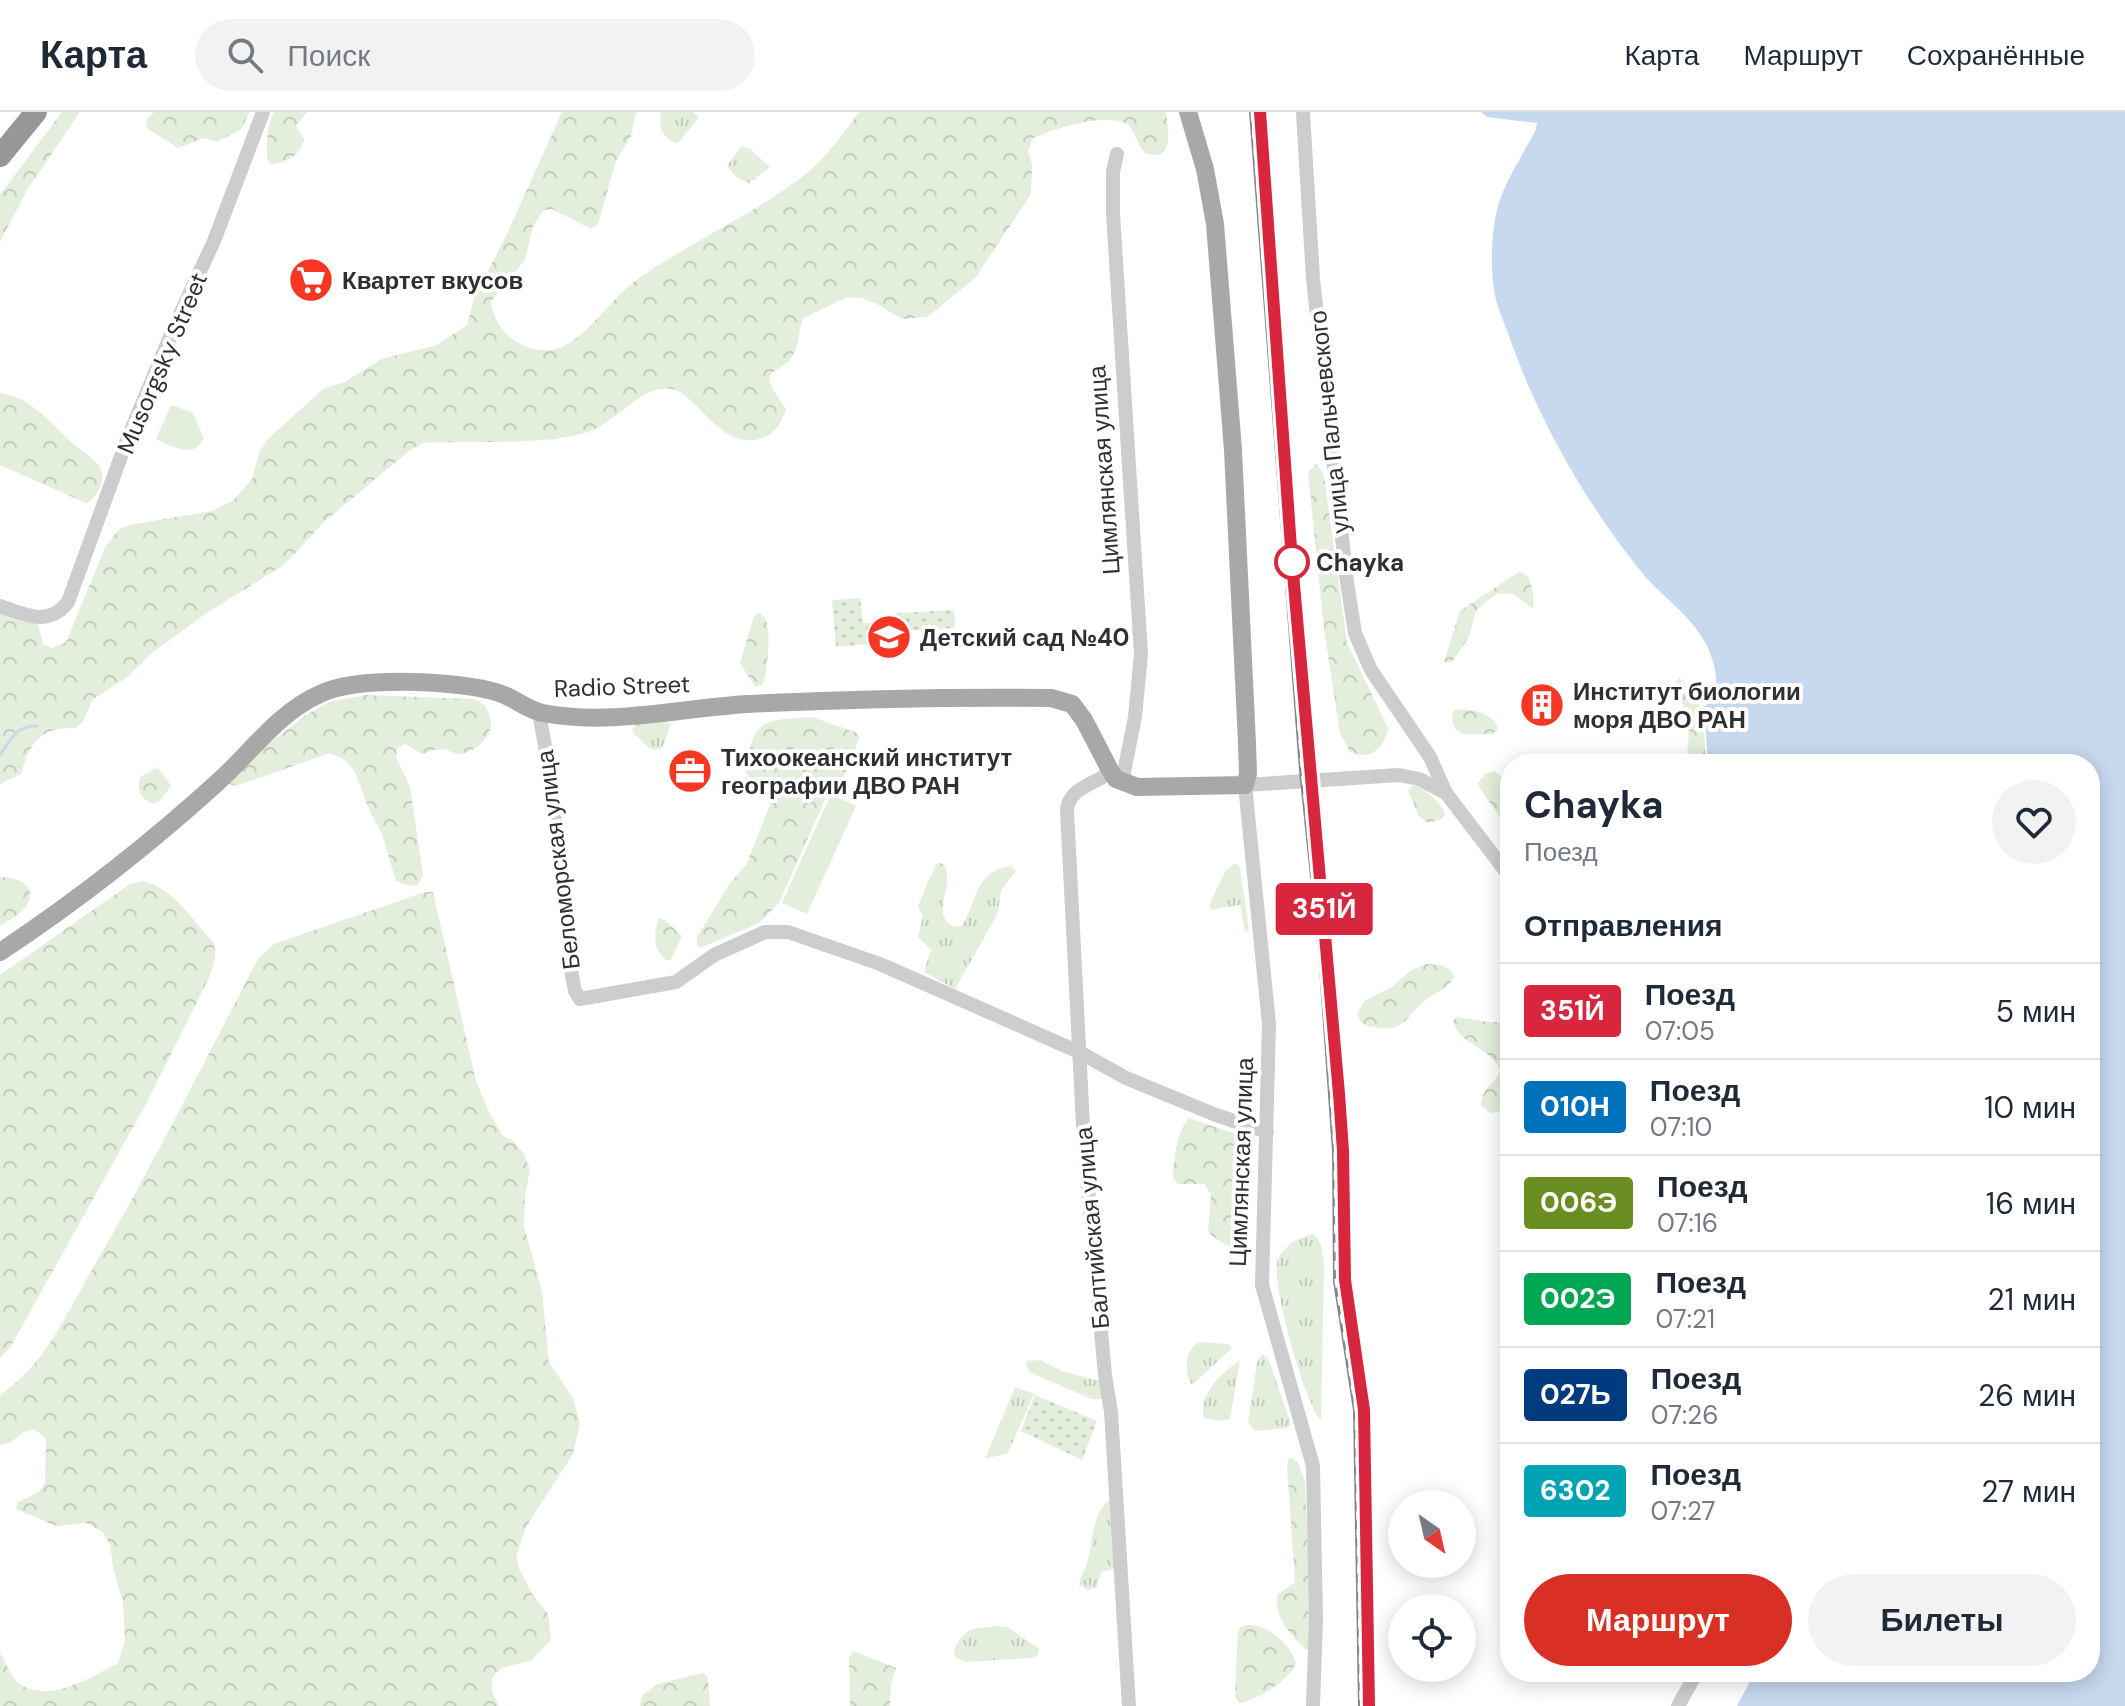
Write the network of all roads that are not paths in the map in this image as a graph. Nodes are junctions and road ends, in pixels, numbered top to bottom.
1 (36, 112) edge
2 (263, 112) edge
3 (1188, 112) edge
4 (1303, 112) edge
5 (1117, 154) dead end
6 (0, 156) edge
7 (0, 606) edge
8 (539, 713) junction
9 (1117, 777) junction
10 (1245, 785) junction
11 (1446, 793) junction
12 (1500, 864) edge
13 (0, 952) edge
14 (1079, 1052) junction
15 (1267, 1132) junction
16 (1691, 1682) edge
17 (1129, 1706) edge
18 (1313, 1706) edge
19 (1678, 1706) edge

1 - 6 highway
2 - 7 street, Musorgsky Street
3 - 10 main road
4 - 11 street, улица Пальчевского
5 - 9 street, Цимлянская улица
8 - 9 main road, Radio Street
8 - 13 main road, Radio Street
8 - 14 street, Беломорская улица
9 - 10 main road
9 - 14 street, Балтийская улица
10 - 11 street
10 - 15 street, Цимлянская улица
11 - 12 street, улица Пальчевского
14 - 15 street
14 - 17 street, Балтийская улица
15 - 18 street, Цимлянская улица
16 - 19 street

